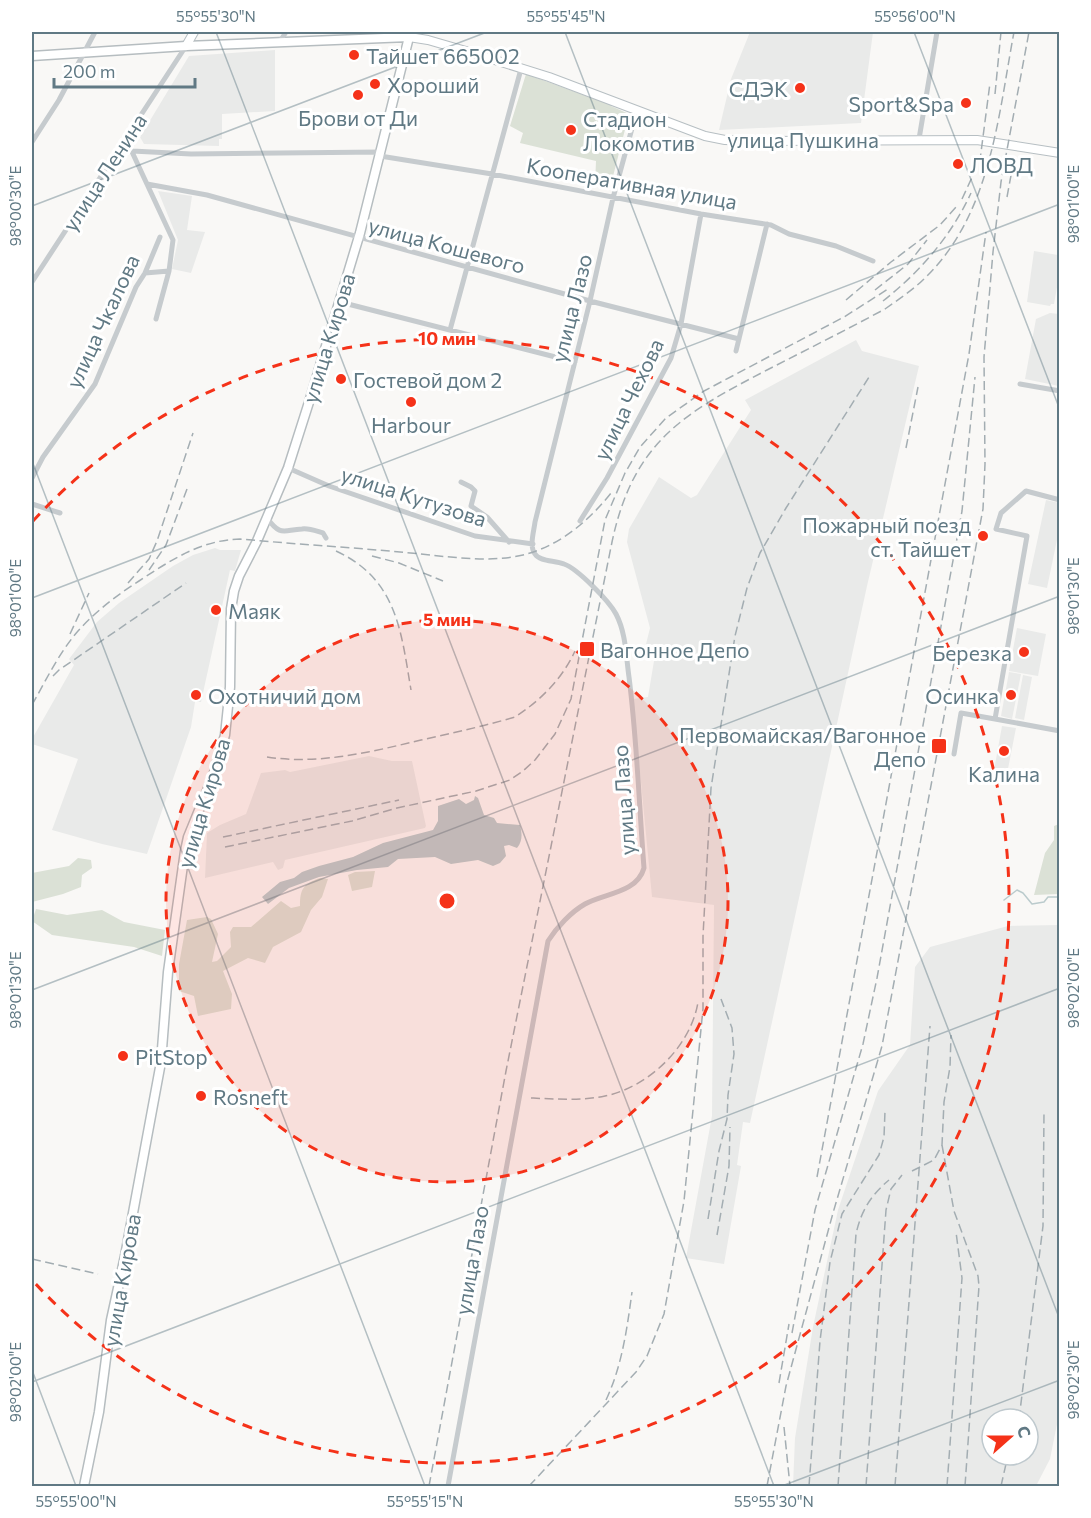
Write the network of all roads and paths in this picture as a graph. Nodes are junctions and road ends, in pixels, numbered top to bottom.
1 (95, 32) edge
2 (194, 32) edge
3 (286, 32) edge
4 (937, 32) edge
5 (409, 34) edge
6 (279, 43) junction
7 (186, 46) junction
8 (83, 53) junction
9 (32, 56) edge
10 (521, 69) junction
11 (637, 110) junction
12 (126, 139) junction
13 (919, 139) junction
14 (32, 142) edge
15 (132, 151) junction
16 (1059, 153) edge
17 (380, 154) junction
18 (492, 174) junction
19 (147, 184) junction
20 (614, 198) junction
21 (701, 214) junction
22 (768, 224) junction
23 (160, 237) dead end
24 (358, 238) junction
25 (873, 261) dead end
26 (467, 268) junction
27 (169, 271) junction
28 (145, 273) junction
29 (32, 282) edge
30 (590, 301) junction
31 (340, 302) junction
32 (156, 319) dead end
33 (681, 324) junction
34 (450, 330) junction
35 (739, 339) junction
36 (736, 351) dead end
37 (575, 362) junction
38 (1020, 384) dead end
39 (1059, 391) edge
40 (288, 468) junction
41 (32, 478) edge
42 (461, 482) dead end
43 (1059, 500) edge
44 (32, 504) edge
45 (60, 513) dead end
46 (267, 518) junction
47 (580, 521) dead end
48 (326, 538) dead end
49 (509, 542) junction
50 (532, 544) junction
51 (995, 719) junction
52 (1059, 731) edge
53 (954, 754) dead end
54 (84, 1486) edge
55 (448, 1486) edge

1 - 8 street
2 - 7 main road, улица Ленина
3 - 6 street
4 - 13 street
5 - 6 main road, улица Пушкина
5 - 10 main road, улица Пушкина
5 - 17 main road, улица Кирова
6 - 7 main road, улица Пушкина
7 - 8 main road, улица Пушкина
7 - 12 street, улица Ленина
8 - 9 main road, улица Пушкина
8 - 14 street
10 - 11 main road, улица Пушкина
10 - 18 street
11 - 13 main road, улица Пушкина
11 - 20 street, улица Лазо
12 - 15 street
12 - 29 street, улица Ленина
13 - 16 main road, улица Пушкина
15 - 17 street, Кооперативная улица
15 - 19 street
17 - 18 street, Кооперативная улица
17 - 24 main road, улица Кирова
18 - 20 street, Кооперативная улица
18 - 26 street
19 - 24 street, улица Кошевого
19 - 27 street
20 - 21 street, Кооперативная улица
20 - 30 street, улица Лазо
21 - 22 street, Кооперативная улица
21 - 33 street, улица Чехова
22 - 25 street, Кооперативная улица
22 - 35 street
23 - 28 street, улица Чкалова
24 - 26 street, улица Кошевого
24 - 31 main road, улица Кирова
26 - 30 street, улица Кошевого
26 - 34 street
27 - 28 street
27 - 32 street
28 - 41 street, улица Чкалова
30 - 33 street, улица Кошевого
30 - 37 street, улица Лазо
31 - 34 street
31 - 40 main road, улица Кирова
33 - 35 street, улица Кошевого
33 - 47 street, улица Чехова
34 - 37 street
35 - 36 street
37 - 50 street, улица Лазо
38 - 39 street
40 - 46 main road, улица Кирова
40 - 49 street, улица Кутузова
42 - 49 street
43 - 51 street
44 - 45 street
46 - 48 street
46 - 54 main road, улица Кирова
49 - 50 street, улица Кутузова
50 - 55 street, улица Лазо
51 - 52 street
51 - 53 street

